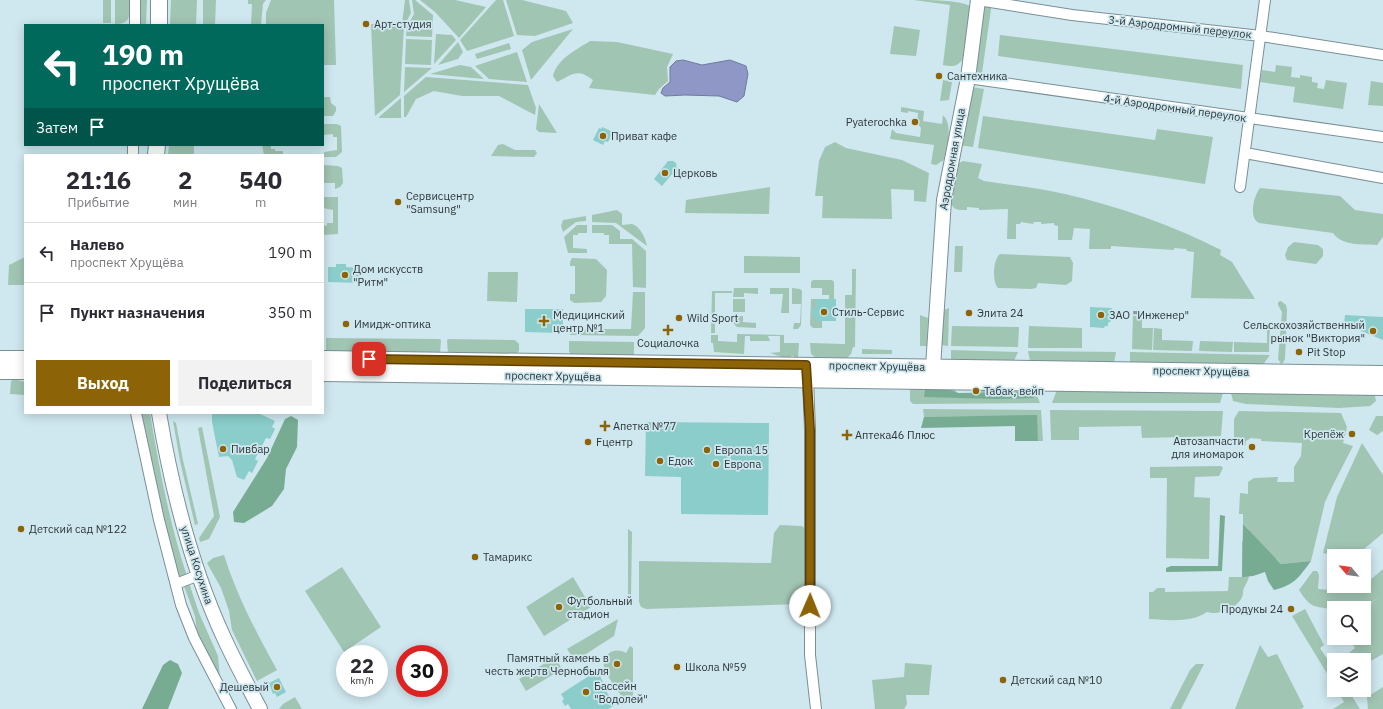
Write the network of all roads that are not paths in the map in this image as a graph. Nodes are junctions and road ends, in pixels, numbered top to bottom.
1 (135, 0) edge
2 (159, 0) edge
3 (978, 0) edge
4 (1265, 0) edge
5 (135, 24) edge
6 (159, 24) edge
7 (1261, 36) junction
8 (1383, 55) edge
9 (968, 78) junction
10 (1249, 119) junction
11 (1383, 137) edge
12 (1245, 153) junction
13 (1383, 178) edge
14 (1240, 187) dead end
15 (0, 358) edge
16 (24, 358) edge
17 (324, 359) edge
18 (933, 367) junction
19 (0, 372) edge
20 (24, 372) edge
21 (324, 372) edge
22 (807, 372) junction
23 (1383, 374) edge
24 (1383, 387) edge
25 (136, 414) edge
26 (159, 414) edge
27 (199, 575) junction
28 (176, 584) junction
29 (231, 709) edge
30 (260, 709) edge
31 (816, 709) edge

1 - 5 street
2 - 6 main road
3 - 7 street, 3-й Аэродромный переулок
3 - 9 street, Аэродромная улица
4 - 7 street
7 - 8 street, 3-й Аэродромный переулок
7 - 10 street
9 - 10 street, 4-й Аэродромный переулок
9 - 18 street, Аэродромная улица
10 - 11 street, 4-й Аэродромный переулок
10 - 12 street
12 - 13 street
12 - 14 street
15 - 16 street
17 - 22 main road, проспект Хрущёва
18 - 22 main road, проспект Хрущёва
18 - 23 main road, проспект Хрущёва
19 - 20 street
21 - 22 main road, проспект Хрущёва
22 - 24 main road, проспект Хрущёва
22 - 31 street
25 - 28 street
26 - 27 street, улица Косухина
27 - 28 street
27 - 30 street, улица Косухина
28 - 29 street

